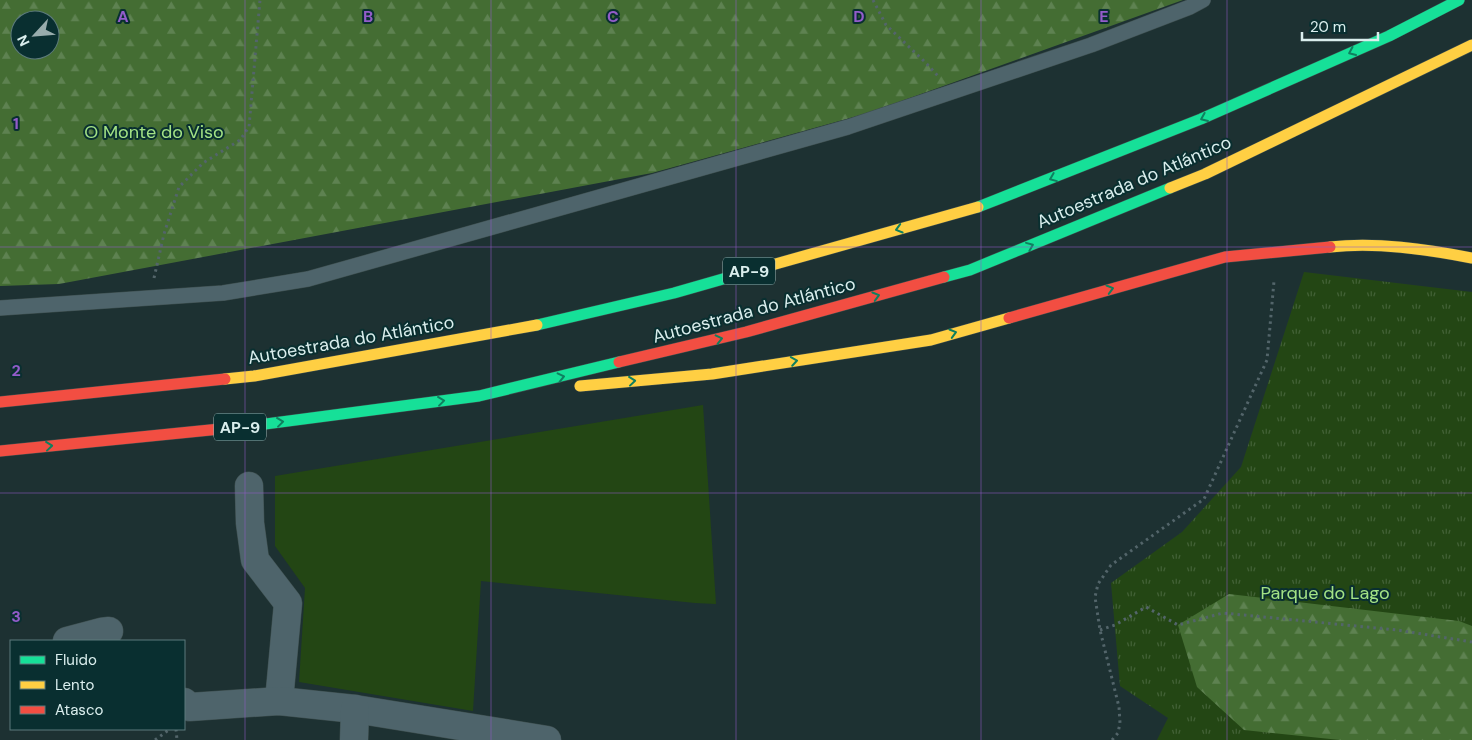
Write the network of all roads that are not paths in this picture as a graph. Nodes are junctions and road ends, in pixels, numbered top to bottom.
1 (1203, 0) edge
2 (1459, 0) edge
3 (1472, 45) edge
4 (1472, 258) edge
5 (0, 308) edge
6 (479, 396) junction
7 (0, 402) edge
8 (0, 451) edge
9 (249, 486) dead end
10 (109, 631) dead end
11 (71, 640) edge
12 (279, 701) junction
13 (185, 703) edge
14 (355, 709) junction
15 (354, 740) edge
16 (547, 740) edge

1 - 5 lane
2 -> 7 highway, Autoestrada do Atlántico / AP-9
6 -> 3 highway, Autoestrada do Atlántico / AP-9
6 -> 4 highway
8 -> 6 highway, Autoestrada do Atlántico / AP-9
9 - 12 street
10 - 11 street
12 - 13 street
12 - 14 street
14 - 15 street
14 - 16 street

